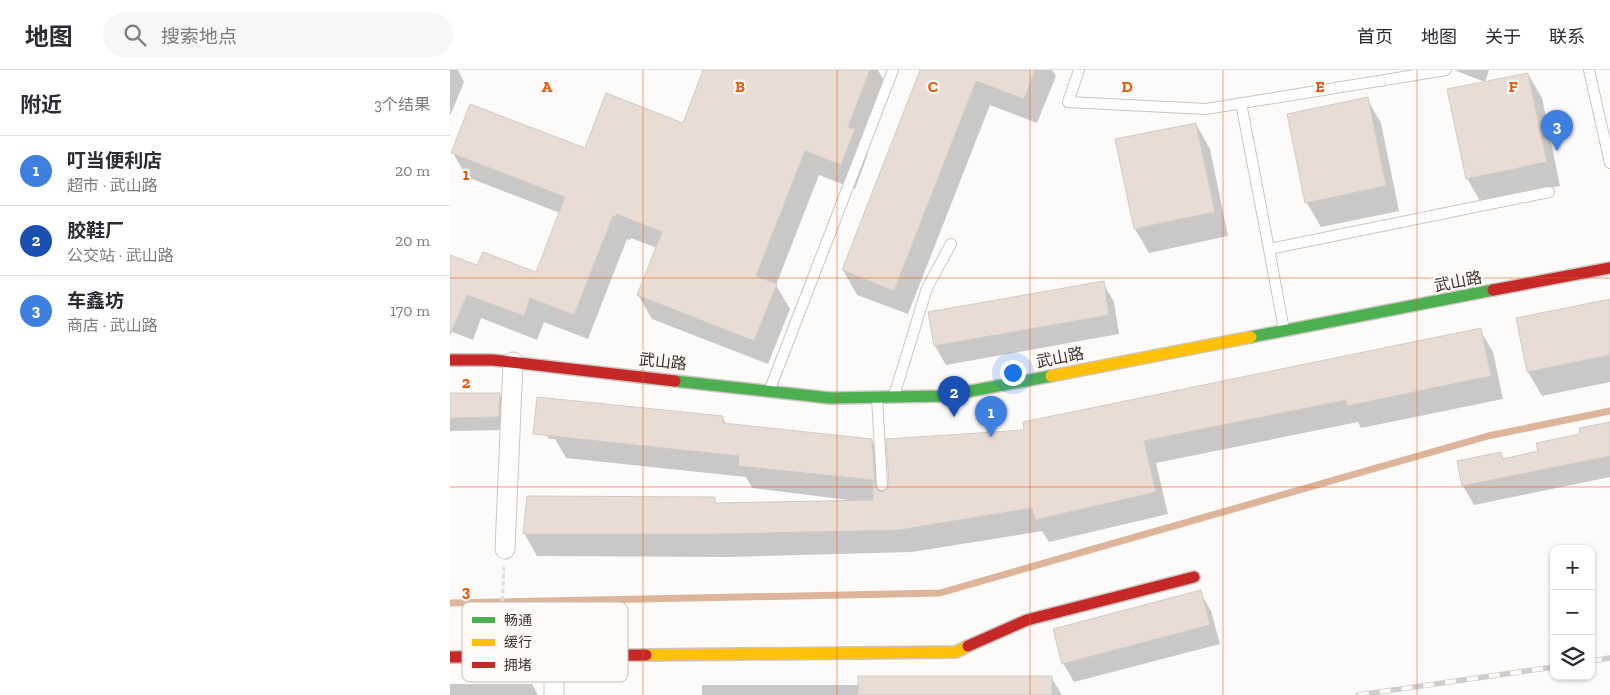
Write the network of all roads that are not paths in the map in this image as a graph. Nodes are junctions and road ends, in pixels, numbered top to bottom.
1 (892, 70) edge
2 (1079, 70) edge
3 (1446, 70) edge
4 (1589, 70) edge
5 (1241, 103) junction
6 (1610, 163) edge
7 (1549, 192) dead end
8 (951, 244) dead end
9 (1269, 249) junction
10 (1610, 268) edge
11 (1284, 331) junction
12 (450, 360) edge
13 (513, 362) junction
14 (770, 390) junction
15 (894, 396) junction
16 (876, 397) junction
17 (882, 485) dead end
18 (505, 549) road end
19 (1194, 576) dead end
20 (628, 655) edge
21 (554, 682) edge
22 (554, 695) edge

1 - 14 lane
2 - 5 lane
3 - 5 lane
4 - 6 lane
5 - 9 lane
7 - 9 lane
8 - 15 lane
9 - 11 lane
10 - 11 main road, 武山路
11 - 15 main road, 武山路
12 - 13 main road, 武山路
13 - 14 main road, 武山路
13 - 18 street
14 - 16 main road, 武山路
15 - 16 main road, 武山路
16 - 17 lane
19 - 20 main road
21 - 22 street

